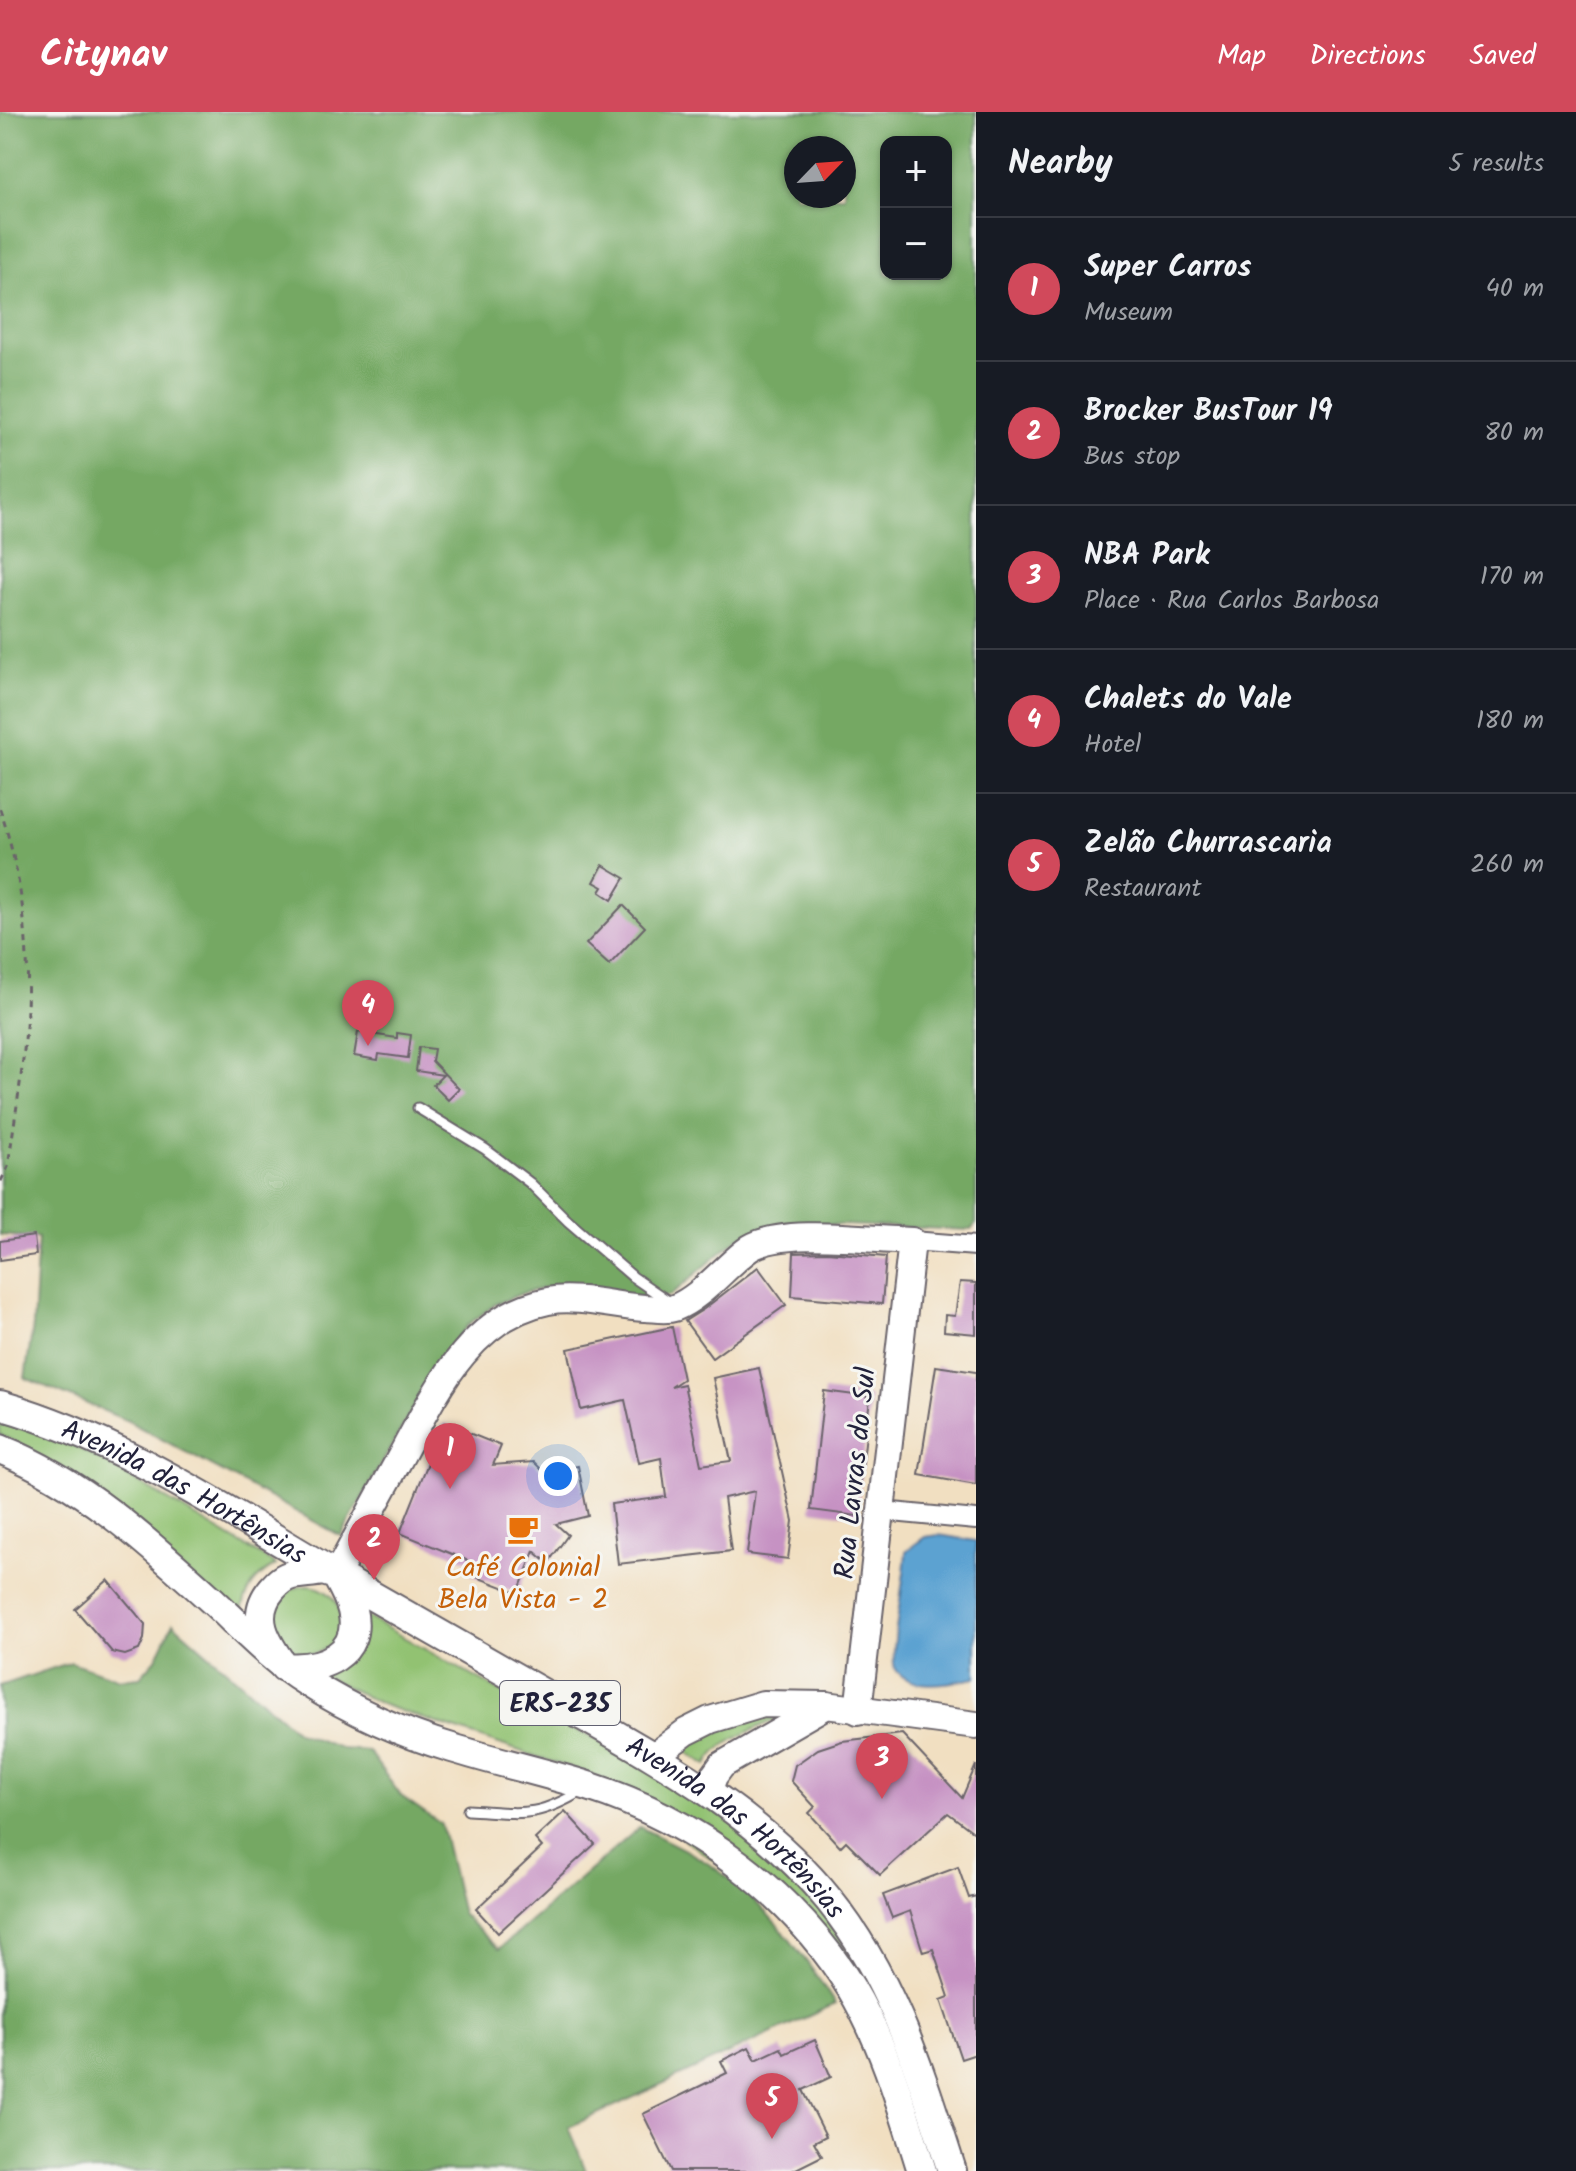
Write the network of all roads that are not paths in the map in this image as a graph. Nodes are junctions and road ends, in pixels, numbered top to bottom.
1 (418, 1108) dead end
2 (912, 1241) junction
3 (976, 1246) edge
4 (678, 1306) junction
5 (0, 1405) edge
6 (0, 1449) edge
7 (882, 1511) junction
8 (976, 1520) edge
9 (336, 1575) junction
10 (284, 1667) junction
11 (826, 1705) junction
12 (858, 1711) junction
13 (976, 1725) edge
14 (654, 1756) junction
15 (589, 1787) junction
16 (709, 1790) junction
17 (468, 1810) dead end
18 (911, 2134) junction
19 (922, 2171) edge
20 (930, 2171) edge
21 (952, 2171) edge

1 - 4 lane
2 - 3 street
2 - 4 street
2 - 7 street, Rua Lavras do Sul
4 - 9 street
5 - 9 main road, Avenida das Hortênsias / ERS-235
6 - 10 main road, Avenida das Hortênsias / ERS-235
7 - 8 street
7 - 12 street, Rua Lavras do Sul
9 - 10 main road
9 - 10 main road
9 - 14 main road, Avenida das Hortênsias / ERS-235
10 - 15 main road, Avenida das Hortênsias / ERS-235
11 - 12 street
11 - 14 street
11 - 16 street
12 - 13 street
14 - 16 main road, Avenida das Hortênsias / ERS-235
15 - 17 lane
15 - 18 main road, Avenida das Hortênsias / ERS-235
16 - 21 main road, Avenida das Hortênsias / ERS-235
18 - 19 main road, Avenida das Hortênsias / ERS-235
18 - 20 main road

